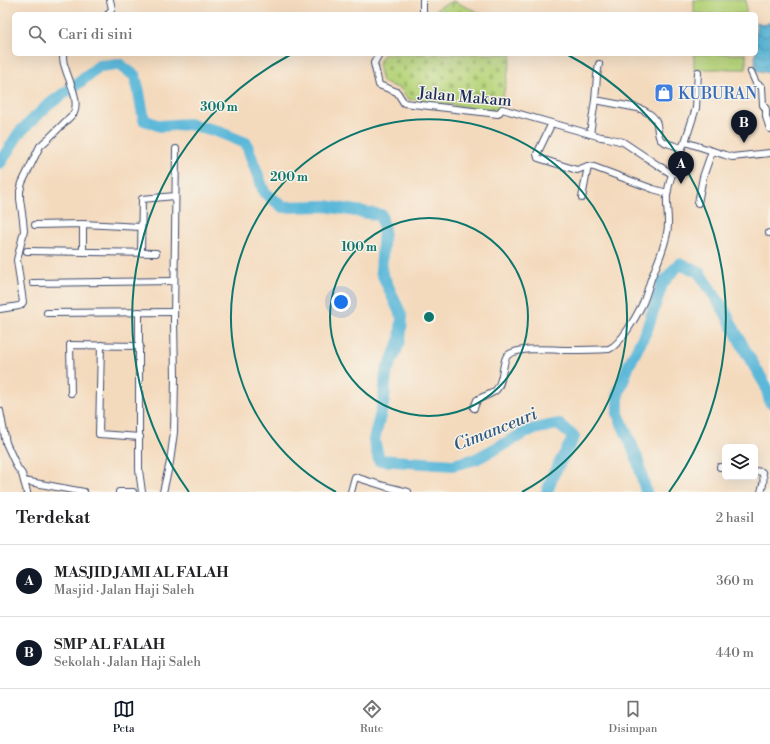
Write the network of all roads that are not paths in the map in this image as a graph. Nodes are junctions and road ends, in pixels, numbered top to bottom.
1 (110, 0) edge
2 (423, 0) edge
3 (110, 12) edge
4 (424, 12) edge
5 (63, 56) edge
6 (378, 56) edge
7 (599, 64) dead end
8 (698, 72) dead end
9 (751, 72) dead end
10 (595, 100) junction
11 (550, 127) dead end
12 (770, 128) edge
13 (590, 134) junction
14 (683, 145) junction
15 (176, 149) dead end
16 (712, 152) junction
17 (770, 153) edge
18 (588, 166) junction
19 (672, 174) junction
20 (668, 193) junction
21 (175, 196) junction
22 (582, 198) dead end
23 (698, 203) dead end
24 (83, 224) junction
25 (35, 225) dead end
26 (141, 227) junction
27 (27, 251) dead end
28 (83, 252) junction
29 (141, 252) junction
30 (156, 253) dead end
31 (174, 281) junction
32 (33, 283) dead end
33 (0, 310) edge
34 (140, 312) junction
35 (174, 312) junction
36 (47, 313) dead end
37 (101, 345) junction
38 (140, 346) junction
39 (71, 393) dead end
40 (474, 408) dead end
41 (0, 411) edge
42 (140, 437) junction
43 (758, 471) edge
44 (24, 481) junction
45 (383, 489) edge
46 (27, 492) edge
47 (84, 492) edge
48 (119, 492) edge
49 (133, 492) edge
50 (142, 492) edge
51 (163, 492) edge
52 (352, 492) edge
53 (408, 492) edge
54 (761, 492) edge

1 - 3 street
2 - 4 street
5 - 33 street
6 - 13 street, Jalan Makam
7 - 10 street
8 - 14 street
9 - 12 street
10 - 13 street
10 - 14 street
11 - 18 street
13 - 19 street, Jalan Makam
14 - 16 street
14 - 19 street
15 - 21 street
16 - 17 street
16 - 23 street
18 - 20 street
18 - 22 street
19 - 20 street
20 - 40 street
21 - 26 street
21 - 31 street
24 - 25 street
24 - 26 street
24 - 28 street
26 - 29 street
27 - 28 street
28 - 29 street
29 - 30 street
31 - 32 street
31 - 35 street
34 - 35 street
34 - 36 street
34 - 38 street
35 - 51 street
37 - 38 street
37 - 39 street
37 - 42 street
38 - 42 street
41 - 44 street
42 - 50 street
43 - 54 street
44 - 46 street
44 - 47 street
45 - 52 street
45 - 53 street
48 - 49 street

